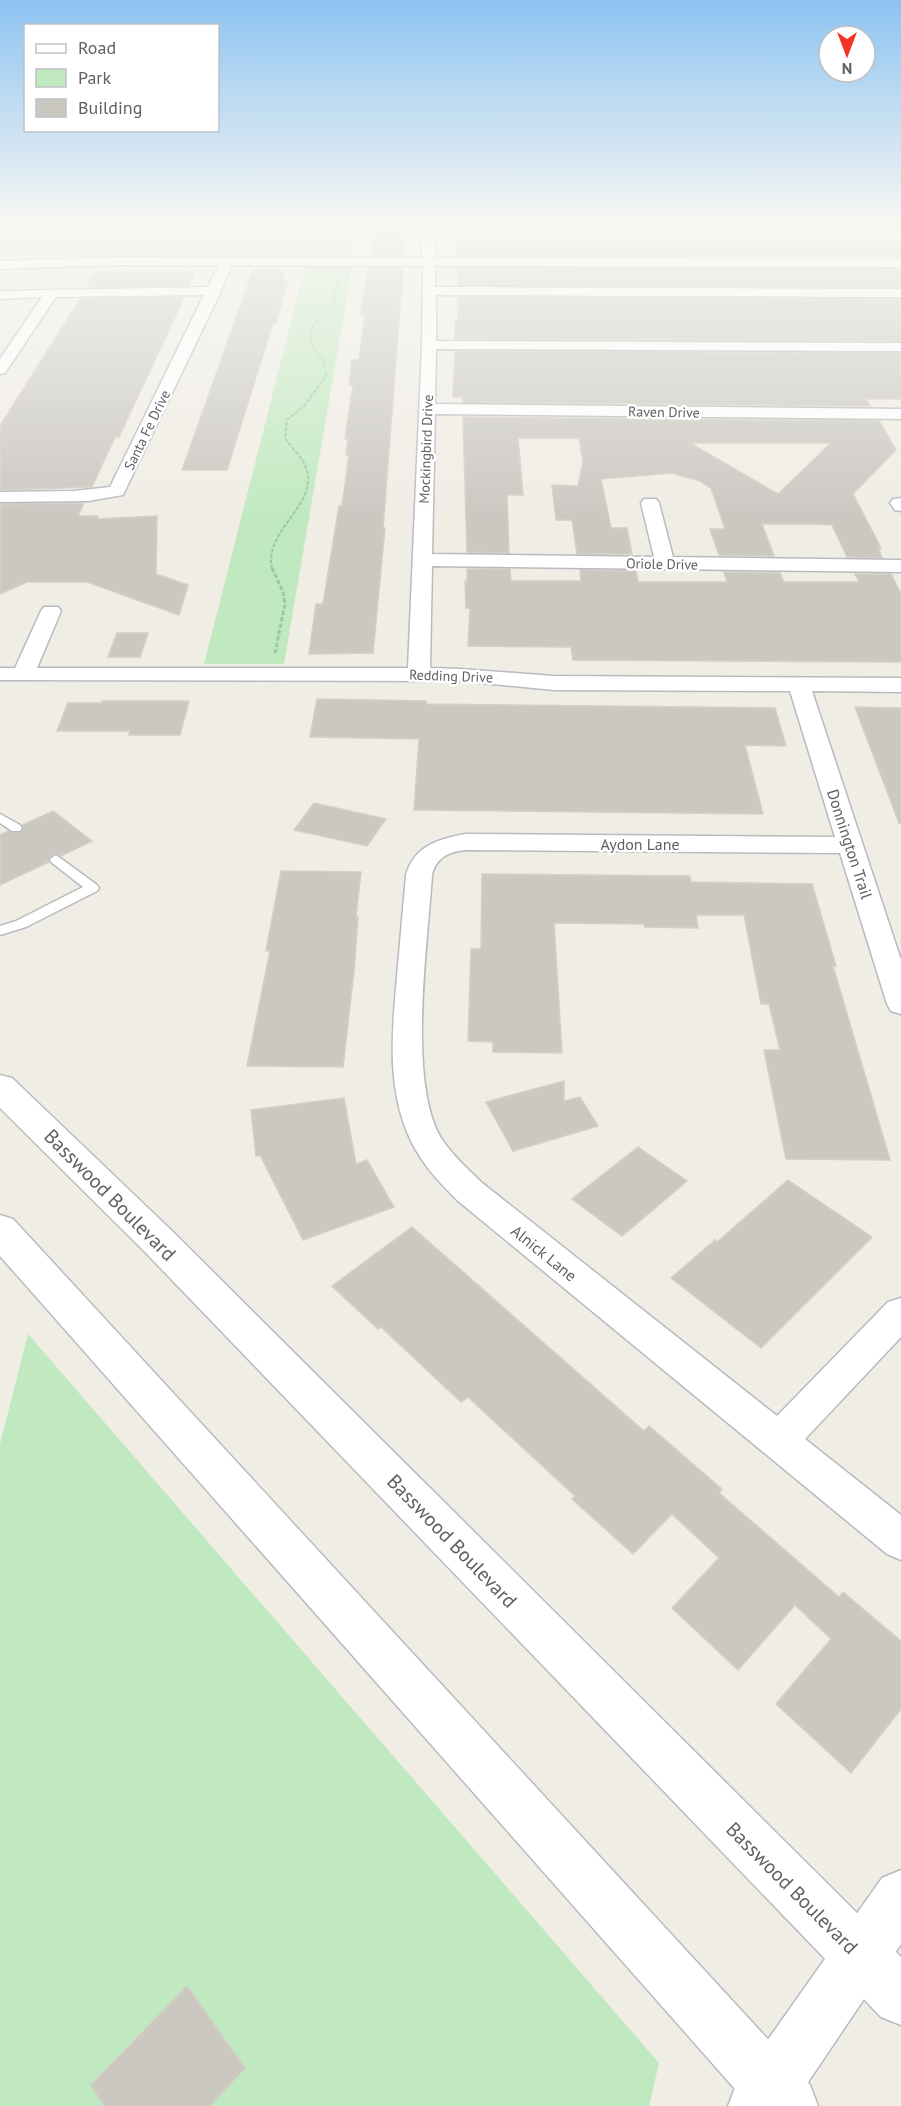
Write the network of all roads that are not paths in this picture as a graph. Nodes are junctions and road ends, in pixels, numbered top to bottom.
1 (33, 321) edge
2 (199, 321) edge
3 (429, 321) edge
4 (0, 345) edge
5 (17, 345) junction
6 (429, 345) junction
7 (901, 347) edge
8 (0, 370) edge
9 (428, 409) junction
10 (901, 414) edge
11 (0, 497) edge
12 (650, 503) dead end
13 (422, 560) junction
14 (665, 564) junction
15 (901, 566) edge
16 (51, 612) dead end
17 (0, 674) edge
18 (22, 674) junction
19 (419, 674) junction
20 (800, 684) junction
21 (901, 685) edge
22 (0, 818) edge
23 (16, 828) dead end
24 (851, 845) junction
25 (431, 853) joint
26 (56, 858) dead end
27 (0, 931) edge
28 (901, 1004) edge
29 (0, 1087) edge
30 (0, 1230) edge
31 (901, 1313) edge
32 (777, 1442) junction
33 (901, 1540) edge
34 (901, 1897) edge
35 (859, 1955) junction
36 (901, 1997) edge
37 (772, 2099) edge

1 - 5 street
2 - 11 street, Santa Fe Drive
3 - 6 street, Mockingbird Drive
4 - 5 street
5 - 8 street
6 - 7 street
6 - 9 street, Mockingbird Drive
9 - 10 street, Raven Drive
9 - 13 street, Mockingbird Drive
12 - 14 street
13 - 14 street, Oriole Drive
13 - 19 street, Mockingbird Drive
14 - 15 street, Oriole Drive
16 - 18 street
17 - 18 street, Redding Drive
18 - 19 street, Redding Drive
19 - 20 street, Redding Drive
20 - 21 street, Redding Drive
20 - 24 street, Donnington Trail
22 - 23 lane
24 - 25 street, Aydon Lane
24 - 28 street, Donnington Trail
25 - 32 street, Alnick Lane
26 - 27 lane
29 - 35 street, Basswood Boulevard
30 - 37 street
31 - 32 street
32 - 33 street, Alnick Lane
34 - 35 street
35 - 36 street, Basswood Boulevard
35 - 37 street

